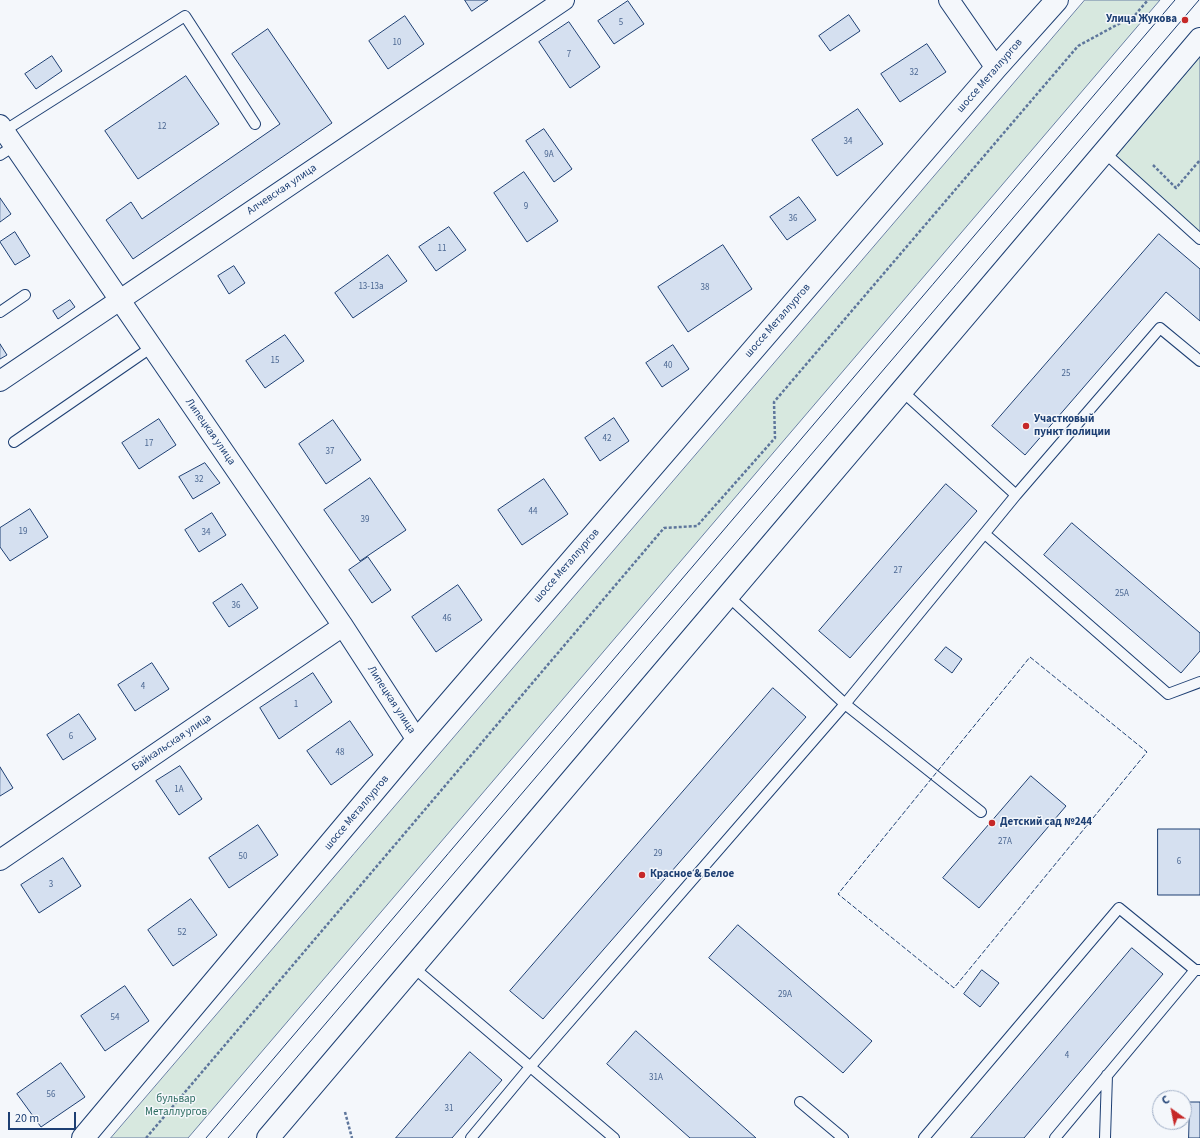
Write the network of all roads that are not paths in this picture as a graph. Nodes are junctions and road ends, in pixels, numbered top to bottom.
1 (564, 0) edge
2 (949, 0) edge
3 (1057, 0) edge
4 (1200, 39) edge
5 (996, 68) junction
6 (255, 124) dead end
7 (5, 139) edge
8 (1104, 152) junction
9 (1200, 239) edge
10 (25, 295) dead end
11 (119, 300) junction
12 (0, 312) edge
13 (152, 348) junction
14 (1200, 361) edge
15 (0, 381) edge
16 (902, 391) junction
17 (14, 442) dead end
18 (1016, 495) junction
19 (985, 534) junction
20 (728, 596) junction
21 (343, 626) junction
22 (1200, 682) edge
23 (845, 704) junction
24 (417, 740) junction
25 (981, 812) dead end
26 (0, 860) edge
27 (413, 967) junction
28 (1197, 970) edge
29 (530, 1067) junction
30 (1107, 1075) junction
31 (800, 1102) dead end
32 (83, 1138) edge
33 (268, 1138) edge
34 (471, 1138) edge
35 (614, 1138) edge
36 (843, 1138) edge
37 (924, 1138) edge
38 (1055, 1138) edge
39 (1105, 1138) edge

1 - 11 street, Алчевская улица
2 - 5 street
3 - 5 street, шоссе Металлургов
4 - 8 street
5 - 24 street, шоссе Металлургов
6 - 7 lane
7 - 11 street, Липецкая улица
8 - 9 lane
8 - 16 street
10 - 12 lane
11 - 13 street, Липецкая улица
11 - 15 street, Алчевская улица
13 - 17 lane
13 - 21 street, Липецкая улица
14 - 18 lane
16 - 18 lane
16 - 20 street
18 - 19 lane
19 - 22 lane
19 - 23 lane
20 - 23 lane
20 - 27 street
21 - 24 street, Липецкая улица
21 - 26 street, Байкальская улица
23 - 25 lane
23 - 29 lane
24 - 32 street, шоссе Металлургов
27 - 29 lane
27 - 33 street
28 - 30 lane
28 - 37 lane
29 - 34 lane
29 - 35 lane
30 - 38 lane
30 - 39 lane
31 - 36 lane

